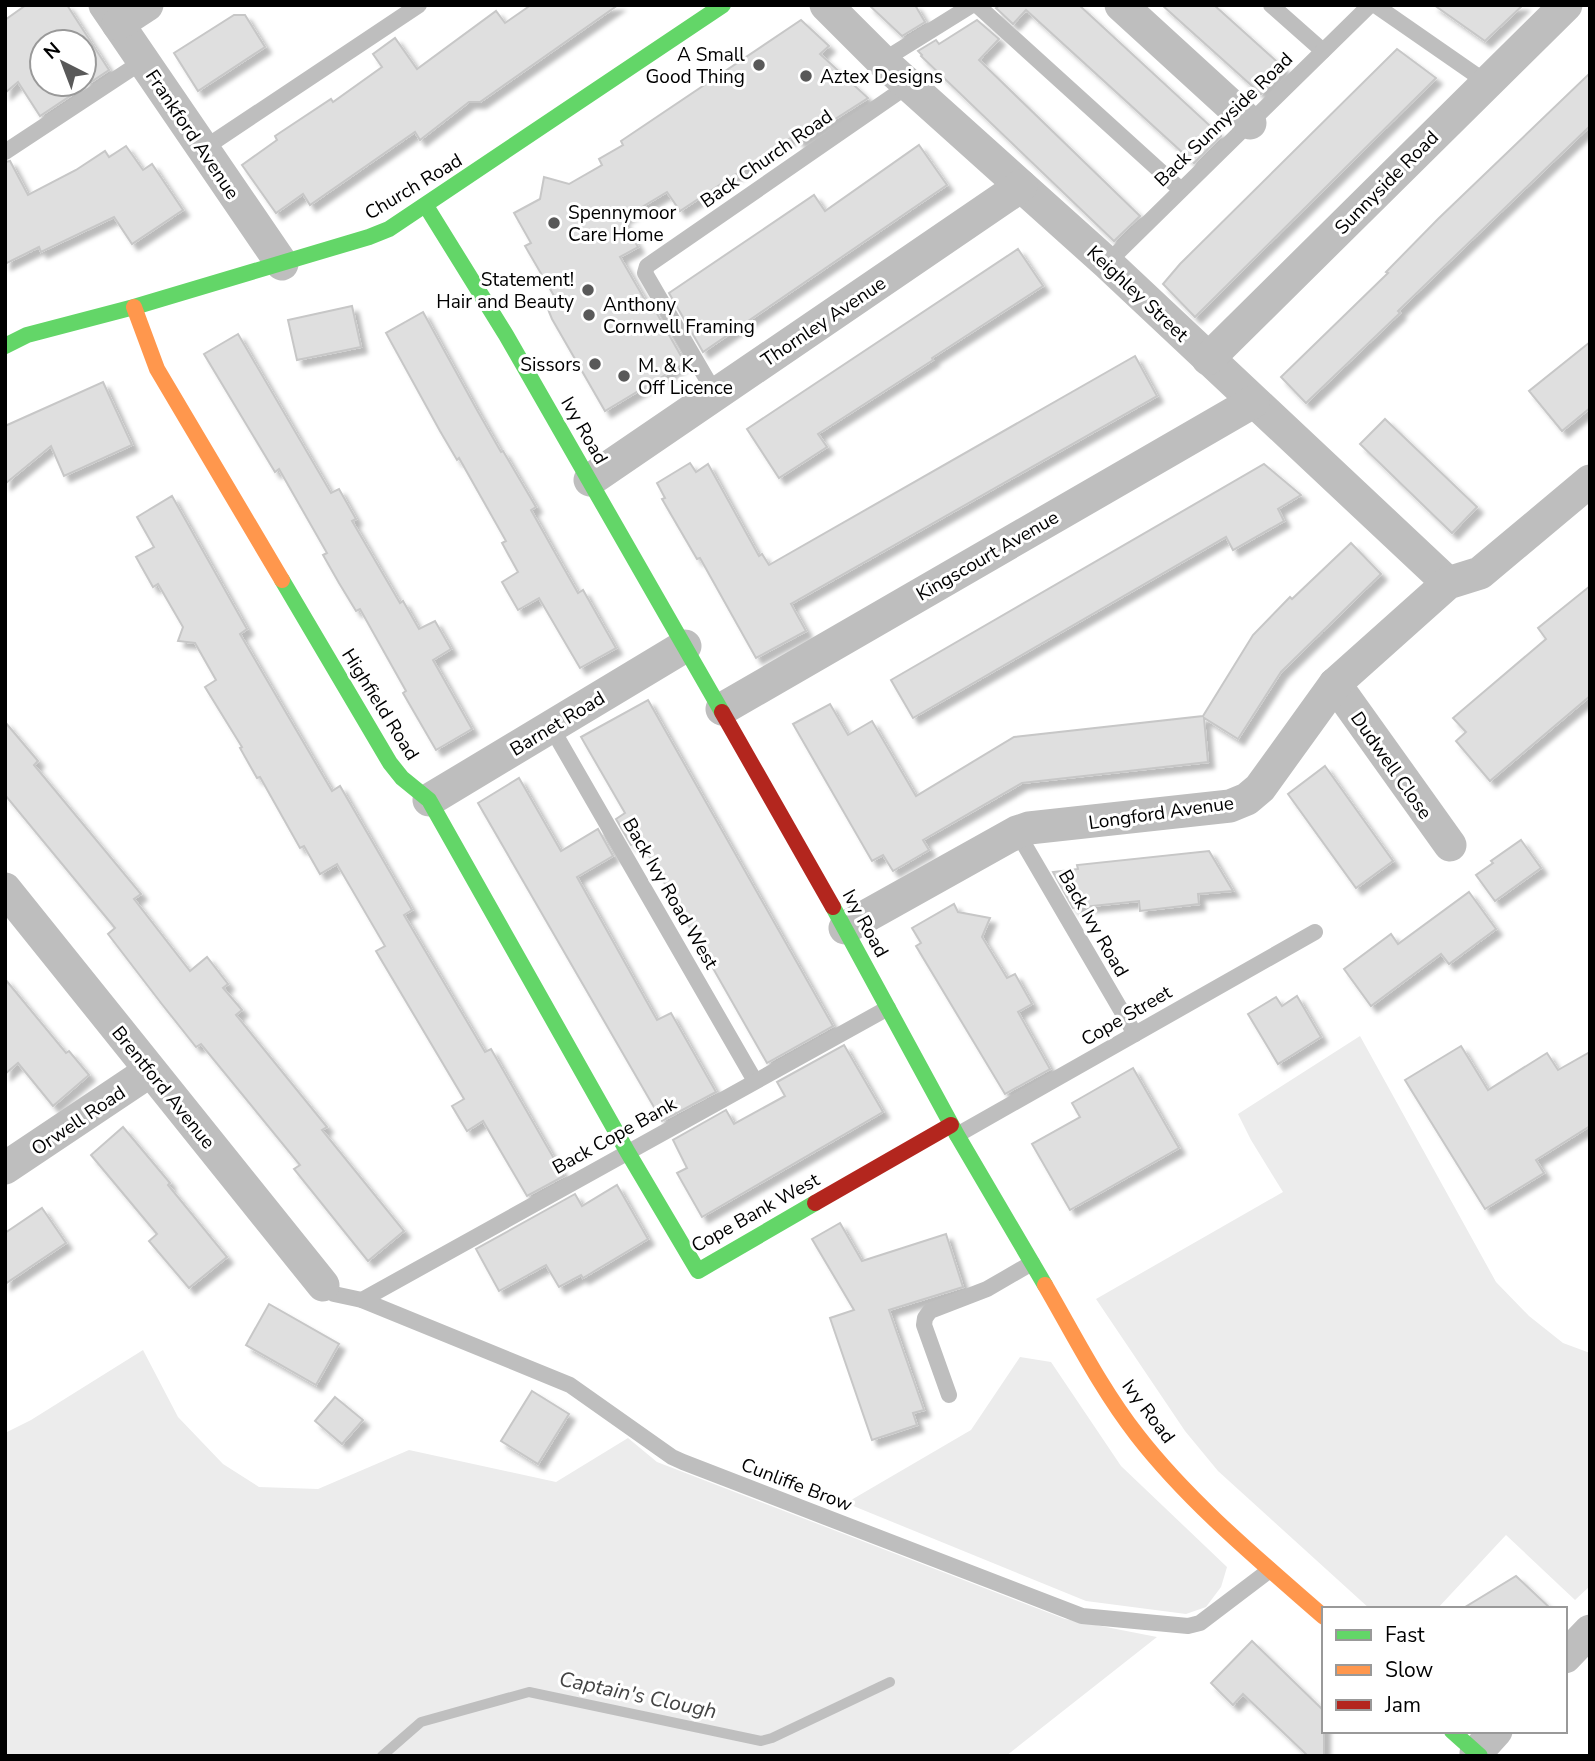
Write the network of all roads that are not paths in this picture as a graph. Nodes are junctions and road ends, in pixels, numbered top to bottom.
1 (147, 5) edge
2 (419, 5) edge
3 (723, 5) edge
4 (825, 5) edge
5 (972, 5) edge
6 (978, 5) edge
7 (1121, 5) edge
8 (1271, 5) edge
9 (1372, 5) edge
10 (1566, 5) edge
11 (112, 15) edge
12 (1322, 51) junction
13 (144, 61) junction
14 (882, 61) junction
15 (1486, 82) junction
16 (909, 85) junction
17 (1250, 123) junction
18 (203, 149) junction
19 (5, 152) edge
20 (1021, 186) junction
21 (1181, 190) junction
22 (426, 206) junction
23 (1107, 263) junction
24 (282, 264) junction
25 (134, 307) junction
26 (5, 345) edge
27 (1208, 359) junction
28 (716, 395) junction
29 (1252, 402) junction
30 (590, 480) junction
31 (1590, 481) edge
32 (1448, 583) junction
33 (685, 646) junction
34 (1335, 684) junction
35 (722, 709) junction
36 (551, 726) junction
37 (429, 800) junction
38 (1017, 832) junction
39 (1450, 845) dead end
40 (5, 889) edge
41 (845, 928) junction
42 (1315, 932) dead end
43 (888, 1008) junction
44 (1135, 1034) junction
45 (150, 1071) junction
46 (755, 1081) junction
47 (954, 1130) junction
48 (627, 1151) junction
49 (5, 1168) edge
50 (1032, 1263) junction
51 (323, 1285) joint
52 (362, 1300) junction
53 (948, 1395) dead end
54 (1270, 1570) junction
55 (1322, 1615) edge
56 (1590, 1631) edge
57 (1567, 1655) edge

1 - 11 street
2 - 18 lane
3 - 22 street, Church Road
4 - 14 street, Keighley Street
5 - 14 lane
6 - 21 lane
7 - 17 street
8 - 12 lane
9 - 12 lane, Back Sunnyside Road
9 - 15 lane, Back Sunnyside Road
10 - 15 street, Sunnyside Road
11 - 13 street, Frankford Avenue
12 - 17 lane, Back Sunnyside Road
13 - 18 street, Frankford Avenue
13 - 19 lane
14 - 16 street, Keighley Street
15 - 27 street, Sunnyside Road
16 - 20 street, Keighley Street
16 - 28 lane, Back Church Road
17 - 21 lane, Back Sunnyside Road
18 - 24 street, Frankford Avenue
20 - 23 street, Keighley Street
20 - 28 street, Thornley Avenue
21 - 23 lane, Back Sunnyside Road
22 - 24 street, Church Road
22 - 30 street, Ivy Road
23 - 27 street, Keighley Street
24 - 25 street, Church Road
25 - 26 street, Church Road
25 - 37 street, Highfield Road
27 - 29 street, Keighley Street
28 - 30 street, Thornley Avenue
29 - 32 street, Keighley Street
29 - 35 street, Kingscourt Avenue
30 - 33 street, Ivy Road
31 - 32 street
32 - 34 street, Longford Avenue
33 - 35 street, Ivy Road
33 - 36 street, Barnet Road
34 - 38 street, Longford Avenue
34 - 39 street, Dudwell Close
35 - 41 street, Ivy Road
36 - 37 street, Barnet Road
36 - 46 lane, Back Ivy Road West
37 - 48 street, Highfield Road
38 - 41 street, Longford Avenue
38 - 44 lane, Back Ivy Road
40 - 45 street, Brentford Avenue
41 - 43 street, Ivy Road
42 - 44 lane, Cope Street
43 - 46 lane, Back Cope Bank
43 - 47 street, Ivy Road
44 - 47 lane, Cope Street
45 - 49 street, Orwell Road
45 - 51 street, Brentford Avenue
46 - 48 lane, Back Cope Bank
47 - 48 street, Cope Bank West
47 - 50 street, Ivy Road
48 - 52 lane, Back Cope Bank
50 - 53 lane
50 - 54 street, Ivy Road
51 - 52 lane, Cunliffe Brow
52 - 54 lane, Cunliffe Brow
54 - 55 street, Ivy Road
56 - 57 street

